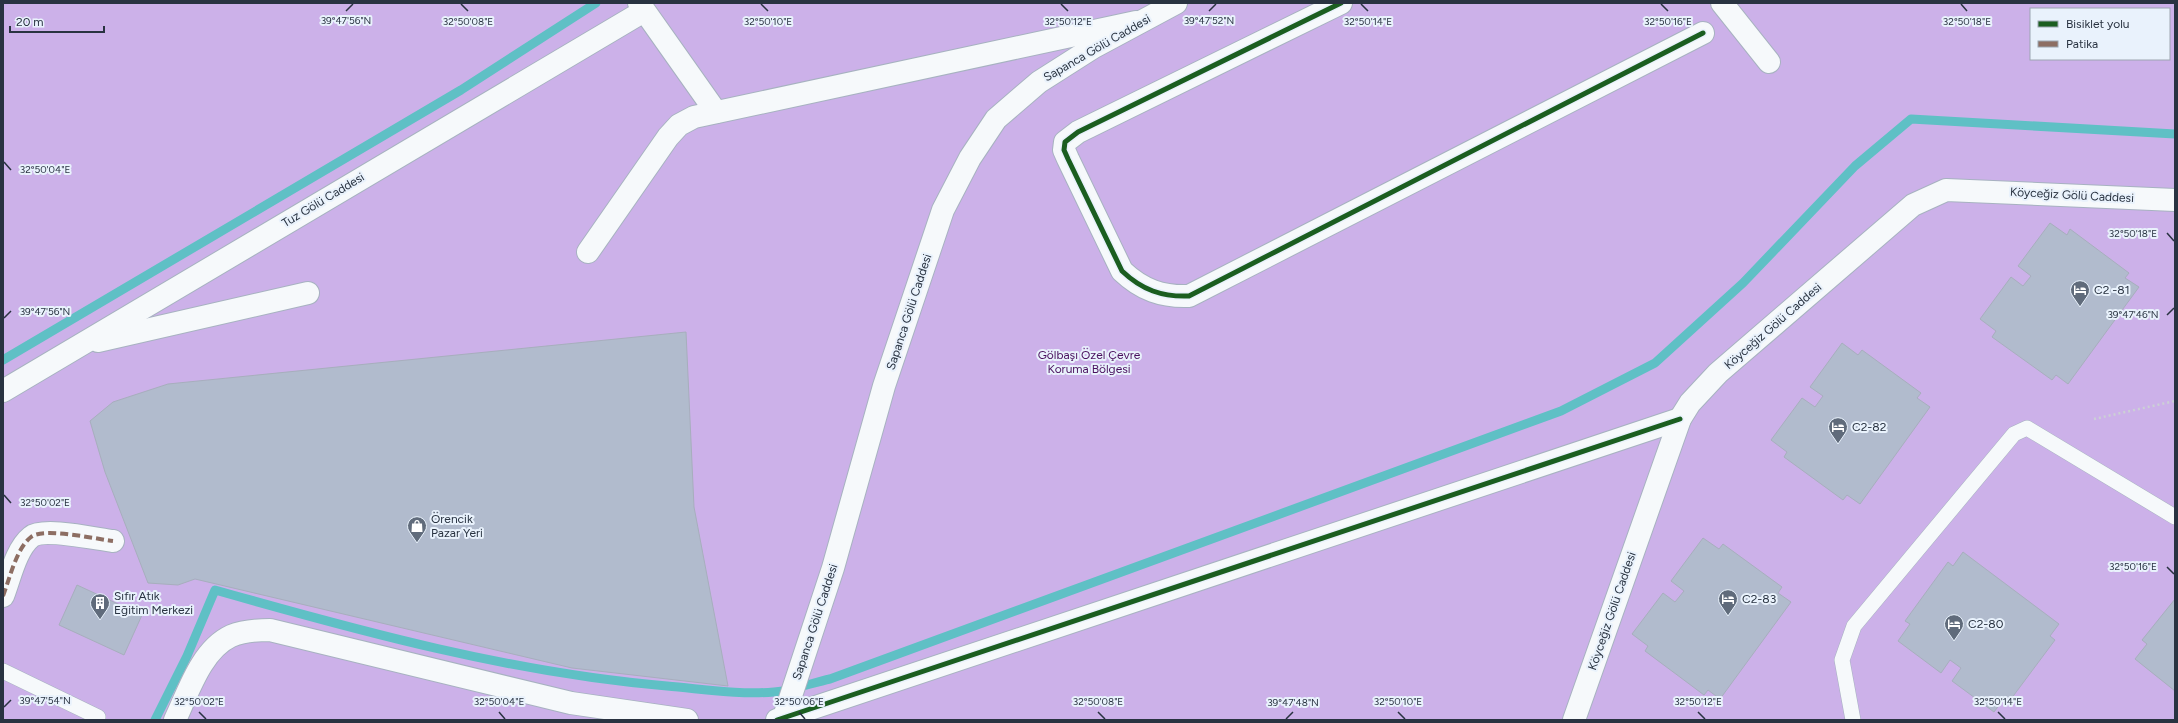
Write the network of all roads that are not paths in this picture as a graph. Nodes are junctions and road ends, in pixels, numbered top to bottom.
1 (1176, 3) edge
2 (1722, 3) edge
3 (1332, 5) edge
4 (642, 7) edge
5 (1144, 20) junction
6 (1703, 33) dead end
7 (1769, 62) dead end
8 (716, 112) junction
9 (2175, 200) edge
10 (588, 252) dead end
11 (308, 293) dead end
12 (78, 346) junction
13 (3, 391) edge
14 (1680, 419) junction
15 (2175, 517) edge
16 (113, 541) dead end
17 (3, 596) edge
18 (3, 671) edge
19 (98, 717) dead end
20 (175, 720) edge
21 (687, 720) edge
22 (781, 720) edge
23 (1574, 720) edge
24 (1853, 720) edge

1 - 5 street, Sapanca Gölü Caddesi
2 - 7 street
3 - 6 street
4 - 8 street
4 - 12 street, Tuz Gölü Caddesi
5 - 8 street
5 - 22 street, Sapanca Gölü Caddesi
8 - 10 street
9 - 14 street, Köyceğiz Gölü Caddesi
11 - 12 street
12 - 13 street, Tuz Gölü Caddesi
14 - 22 street
14 - 23 street, Köyceğiz Gölü Caddesi
15 - 24 lane
16 - 17 street
18 - 19 lane
20 - 21 street

